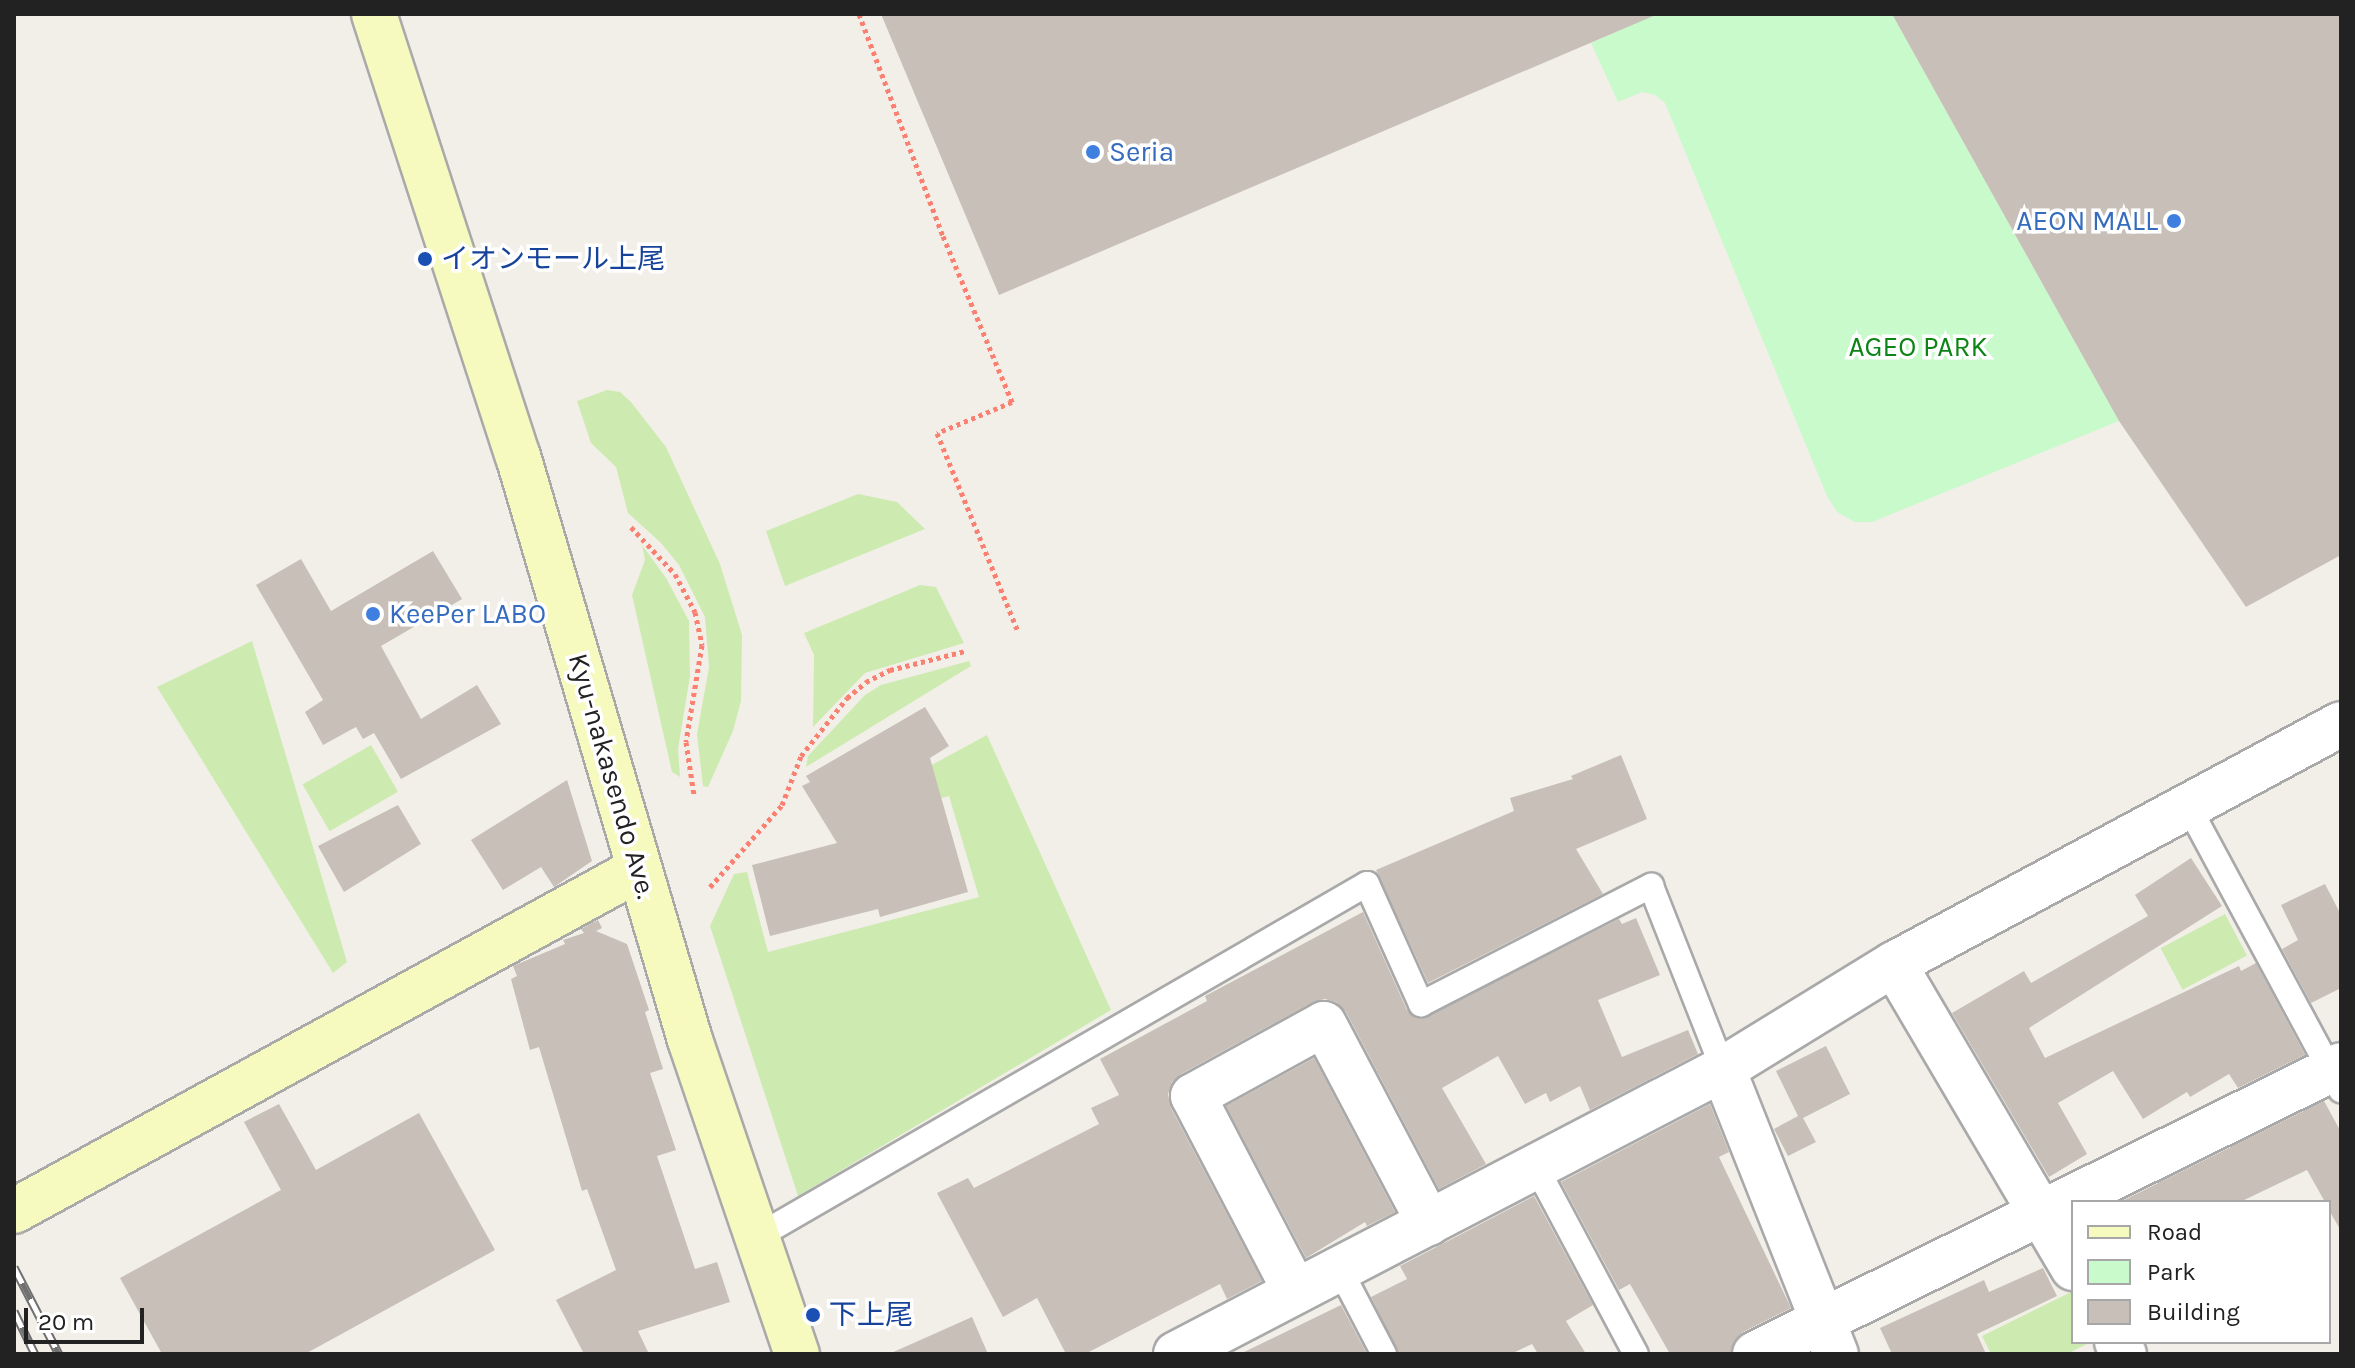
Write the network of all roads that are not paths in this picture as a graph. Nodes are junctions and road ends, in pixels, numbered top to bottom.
1 (374, 14) edge
2 (2341, 724) edge
3 (2188, 806) junction
4 (639, 869) junction
5 (1894, 964) junction
6 (1723, 1069) junction
7 (2337, 1075) edge
8 (1536, 1167) junction
9 (14, 1211) edge
10 (2040, 1212) junction
11 (1429, 1223) junction
12 (755, 1238) junction
13 (2071, 1265) edge
14 (1339, 1268) junction
15 (1295, 1291) junction
16 (1830, 1337) edge
17 (797, 1354) edge
18 (1176, 1354) edge
19 (1384, 1354) edge
20 (1636, 1354) edge
21 (1755, 1354) edge

1 - 4 main road, Kyu-nakasendo Ave.
2 - 3 street
3 - 5 street
3 - 7 lane
4 - 9 main road
4 - 12 main road, Kyu-nakasendo Ave.
5 - 6 street
5 - 10 street
6 - 8 street
6 - 12 lane
6 - 16 street
7 - 10 street
8 - 11 street
8 - 20 lane
10 - 13 street
10 - 16 street
11 - 14 street
11 - 15 street
12 - 17 main road, Kyu-nakasendo Ave.
14 - 15 street
14 - 19 lane
15 - 18 street
16 - 21 street

